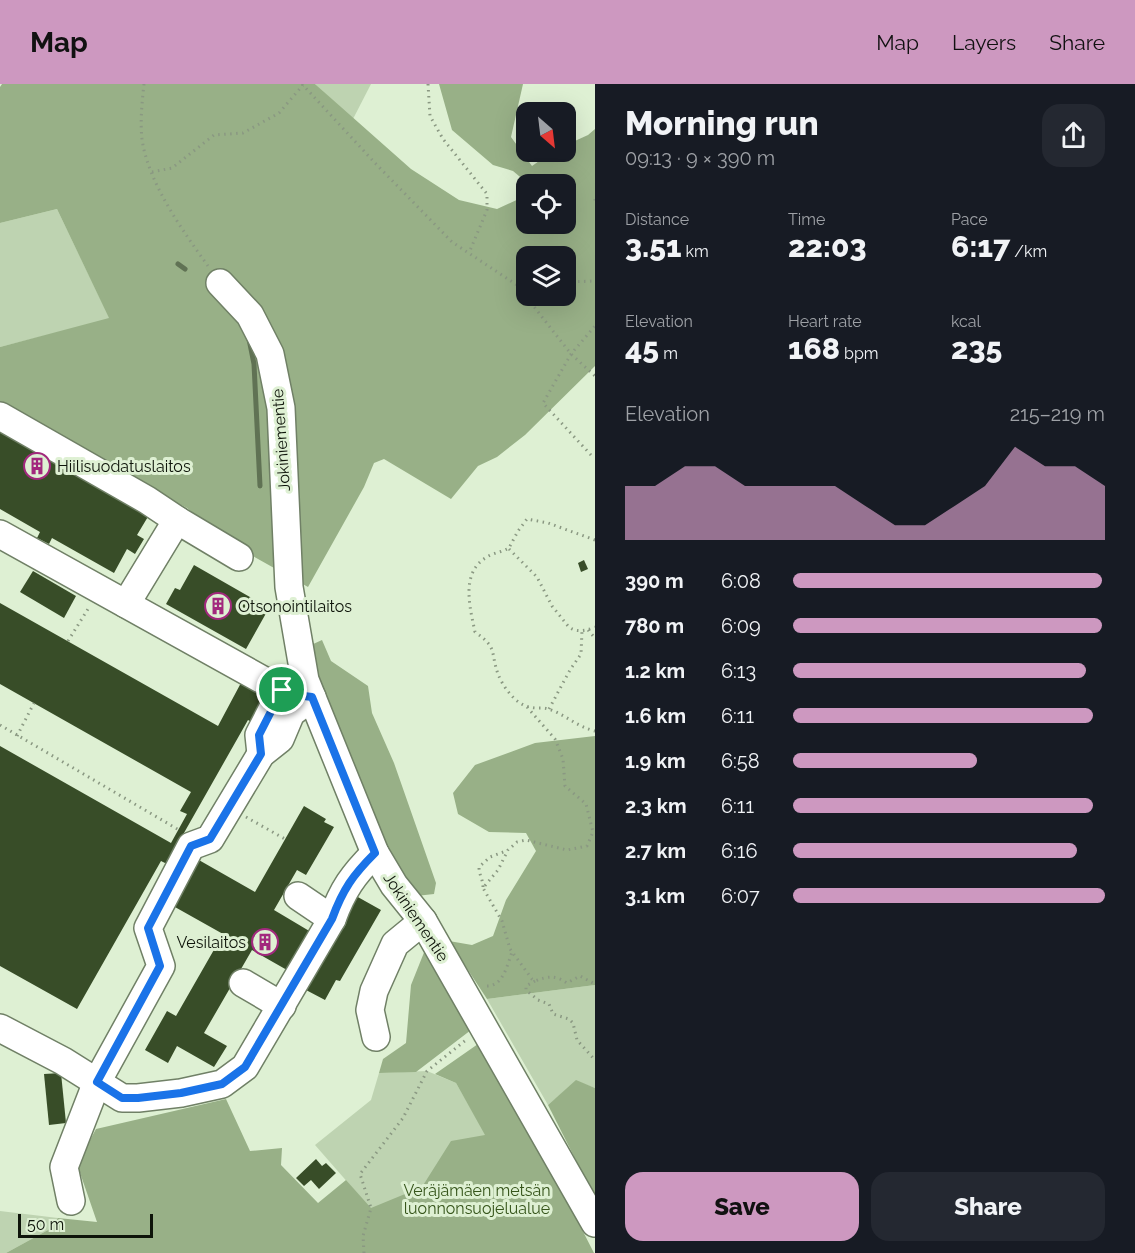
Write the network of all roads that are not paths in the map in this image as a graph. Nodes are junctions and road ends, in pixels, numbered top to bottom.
1 (220, 283) road end
2 (0, 416) edge
3 (177, 520) junction
4 (0, 534) edge
5 (239, 557) dead end
6 (126, 604) junction
7 (282, 690) junction
8 (312, 697) junction
9 (261, 754) junction
10 (375, 853) junction
11 (298, 896) dead end
12 (332, 919) junction
13 (423, 921) junction
14 (243, 983) dead end
15 (282, 1006) junction
16 (0, 1028) edge
17 (376, 1036) dead end
18 (97, 1082) junction
19 (71, 1202) dead end
20 (595, 1223) edge

1 - 8 street, Jokiniementie
2 - 3 street
3 - 5 street
3 - 6 street
4 - 6 street
6 - 7 street
7 - 8 street
7 - 9 street
8 - 9 street
8 - 10 street, Jokiniementie
9 - 18 street
10 - 12 street
10 - 13 street, Jokiniementie
11 - 12 street
12 - 15 street
13 - 17 street
13 - 20 street, Jokiniementie
14 - 15 street
15 - 18 street
16 - 18 street
18 - 19 street

